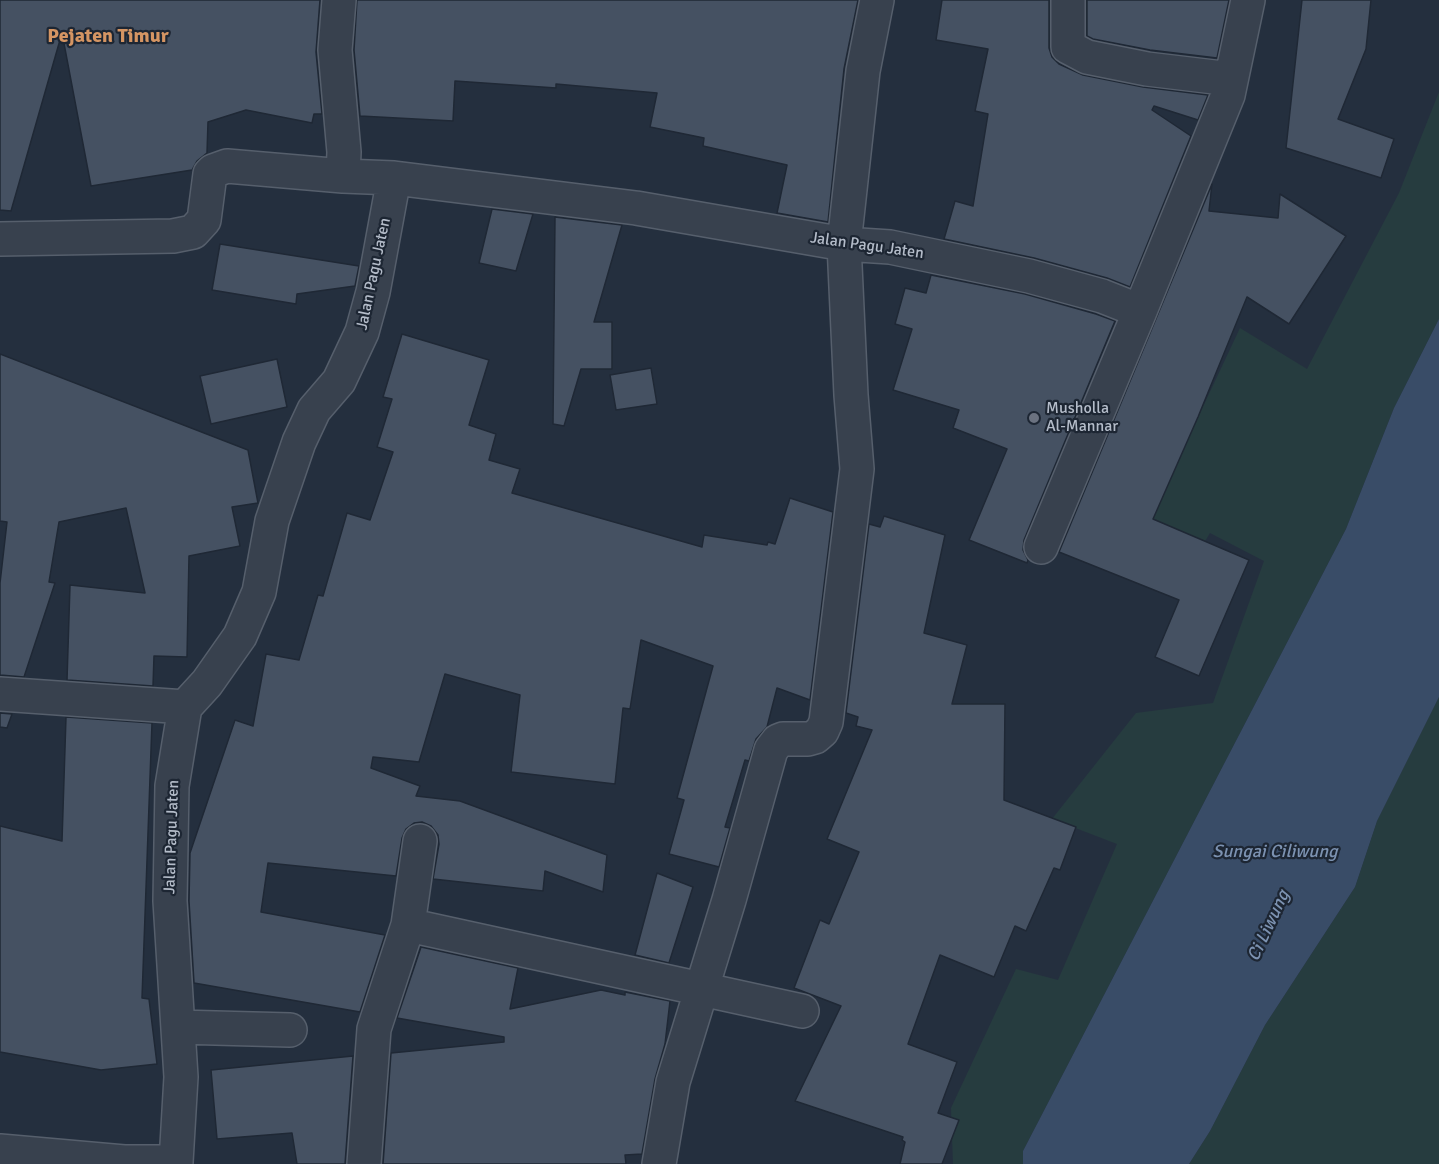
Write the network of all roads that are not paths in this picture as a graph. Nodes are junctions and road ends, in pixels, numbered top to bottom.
1 (339, 0) edge
2 (877, 0) edge
3 (1068, 0) edge
4 (1248, 0) edge
5 (1231, 79) junction
6 (344, 176) junction
7 (394, 178) junction
8 (0, 239) edge
9 (844, 244) junction
10 (1140, 311) junction
11 (1041, 548) dead end
12 (0, 694) edge
13 (185, 707) junction
14 (420, 841) dead end
15 (408, 925) junction
16 (702, 990) junction
17 (802, 1011) dead end
18 (178, 1027) junction
19 (290, 1030) dead end
20 (0, 1150) edge
21 (176, 1163) edge
22 (364, 1164) edge
23 (659, 1164) edge

1 - 6 street
2 - 9 street
3 - 5 street
4 - 5 street
5 - 10 street
6 - 7 street
6 - 8 street
7 - 9 street, Jalan Pagu Jaten
7 - 13 street, Jalan Pagu Jaten
9 - 10 street, Jalan Pagu Jaten
9 - 16 street
10 - 11 street
12 - 13 street
13 - 18 street, Jalan Pagu Jaten
14 - 15 street
15 - 16 street
15 - 22 street
16 - 17 street
16 - 23 street
18 - 19 street
18 - 21 street, Jalan Pagu Jaten
20 - 21 street, Jalan Pagu Jaten

